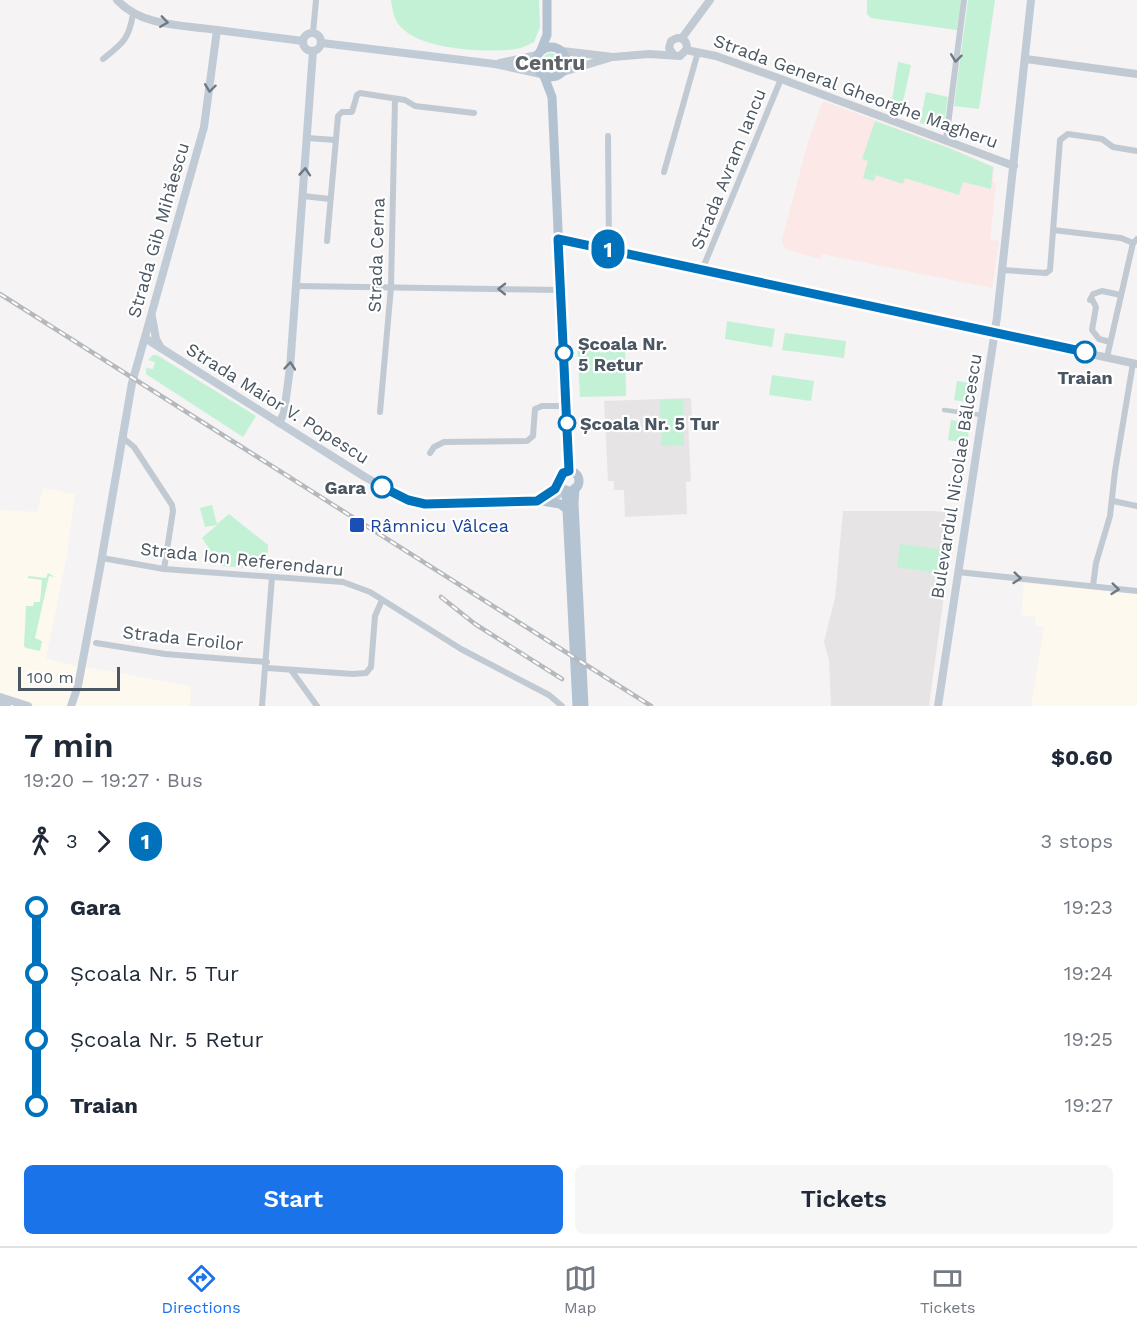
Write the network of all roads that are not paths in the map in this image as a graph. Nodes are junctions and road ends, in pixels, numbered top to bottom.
1 (117, 0) edge
2 (316, 0) edge
3 (547, 0) edge
4 (710, 0) edge
5 (964, 0) edge
6 (1031, 0) edge
7 (133, 14) junction
8 (548, 26) junction
9 (218, 30) junction
10 (313, 33) junction
11 (681, 38) junction
12 (303, 41) junction
13 (322, 43) junction
14 (669, 46) junction
15 (559, 49) junction
16 (686, 50) junction
17 (313, 51) junction
18 (698, 52) junction
19 (539, 53) junction
20 (649, 54) junction
21 (673, 54) junction
22 (613, 57) junction
23 (103, 59) dead end
24 (1026, 59) junction
25 (495, 64) junction
26 (561, 74) junction
27 (1137, 74) edge
28 (543, 75) junction
29 (781, 79) junction
30 (552, 97) junction
31 (396, 99) junction
32 (474, 113) dead end
33 (608, 135) dead end
34 (307, 138) junction
35 (335, 140) junction
36 (946, 140) junction
37 (1137, 151) edge
38 (1014, 166) junction
39 (664, 172) dead end
40 (303, 196) junction
41 (330, 198) junction
42 (1053, 230) junction
43 (558, 239) junction
44 (327, 241) dead end
45 (1135, 241) edge
46 (609, 250) junction
47 (702, 270) junction
48 (1003, 270) junction
49 (297, 286) junction
50 (391, 287) junction
51 (561, 290) junction
52 (1121, 295) junction
53 (152, 312) junction
54 (994, 333) junction
55 (145, 338) junction
56 (1110, 342) junction
57 (162, 348) junction
58 (139, 356) junction
59 (1107, 357) junction
60 (1135, 363) edge
61 (566, 406) junction
62 (944, 410) dead end
63 (380, 412) dead end
64 (982, 416) junction
65 (279, 423) junction
66 (123, 438) junction
67 (430, 453) dead end
68 (569, 471) junction
69 (567, 488) junction
70 (539, 501) junction
71 (1113, 501) junction
72 (1137, 506) edge
73 (567, 509) junction
74 (573, 548) junction
75 (102, 558) junction
76 (164, 569) junction
77 (958, 572) junction
78 (272, 577) junction
79 (1093, 586) junction
80 (1137, 591) edge
81 (382, 600) junction
82 (96, 643) dead end
83 (267, 665) junction
84 (291, 670) junction
85 (78, 686) junction
86 (0, 697) edge
87 (0, 704) edge
88 (579, 705) edge
89 (7, 706) edge
90 (28, 706) edge
91 (71, 706) edge
92 (78, 706) edge
93 (262, 706) edge
94 (317, 706) edge
95 (562, 706) edge
96 (938, 706) edge

1 - 7 street
2 - 10 street
3 - 8 main road
4 - 11 street
5 -> 36 street
6 - 24 main road, Bulevardul Nicolae Bălcescu
7 -> 9 street
7 - 23 street
8 - 15 main road
8 - 19 main road
9 - 12 main road
9 -> 53 main road, Strada Gib Mihăescu
10 - 12 main road
10 - 13 main road
11 - 14 street
11 - 16 street
12 - 17 main road
13 - 17 main road
13 - 25 main road
14 - 20 street
14 - 21 street
15 - 19 main road
15 - 22 street
15 - 26 main road
16 - 18 street, Strada General Gheorghe Magheru
16 - 21 street
17 - 34 main road
18 - 29 street, Strada General Gheorghe Magheru
18 - 39 street
19 - 25 main road
19 - 28 main road
20 - 21 street
20 - 22 street
22 - 26 street
24 - 27 street
24 - 38 main road, Bulevardul Nicolae Bălcescu
25 - 28 main road
26 - 28 main road
26 - 30 main road
28 - 30 main road
29 - 36 street, Strada General Gheorghe Magheru
29 - 47 street, Strada Avram Iancu
30 - 43 main road
31 - 32 street
31 - 35 street
31 - 50 street, Strada Cerna
33 - 46 street
34 - 35 street
40 -> 34 main road
35 - 41 street
36 - 38 street, Strada General Gheorghe Magheru
37 - 42 street
38 - 48 main road, Bulevardul Nicolae Bălcescu
40 - 41 street
40 - 49 main road
41 - 44 street
42 - 45 street
42 - 48 street
43 - 46 street
43 - 51 main road
45 - 52 street
46 - 47 street
47 - 54 street
48 - 54 main road, Bulevardul Nicolae Bălcescu
49 - 50 street
65 -> 49 main road
51 -> 50 street
50 - 63 street, Strada Cerna
51 - 61 main road
52 - 56 street
52 - 56 street
53 - 55 main road, Strada Gib Mihăescu
53 - 57 main road
54 - 59 street
54 - 64 main road, Bulevardul Nicolae Bălcescu
55 - 57 main road, Strada Maior V. Popescu
55 - 58 main road, Strada Gib Mihăescu
56 - 59 street
57 - 58 main road
57 - 65 main road, Strada Maior V. Popescu
58 - 66 main road, Strada Gib Mihăescu
59 - 60 street
60 - 71 street
61 - 67 street
61 - 68 main road
62 - 64 street
64 - 77 main road, Bulevardul Nicolae Bălcescu
65 - 70 main road, Strada Maior V. Popescu
66 - 75 main road, Strada Gib Mihăescu
66 - 76 street
68 - 69 main road
68 - 69 main road
69 - 70 main road
69 - 73 main road
69 - 74 main road
70 - 73 main road
71 - 72 street
71 - 79 street
73 - 74 main road
74 - 88 main road
75 - 76 street, Strada Ion Referendaru
75 - 85 main road, Strada Gib Mihăescu
76 - 78 street, Strada Ion Referendaru
77 -> 79 street
77 - 96 main road, Bulevardul Nicolae Bălcescu
78 - 81 street, Strada Ion Referendaru
78 - 83 street, Strada Eroilor
79 -> 80 street
81 - 84 street
81 - 95 street, Strada Ion Referendaru
82 - 83 street, Strada Eroilor
83 - 84 street
83 - 93 street, Strada Eroilor
84 - 94 street
85 - 91 main road, Strada Gib Mihăescu
85 - 92 main road, Strada Gib Mihăescu
86 - 90 main road
87 - 89 main road

